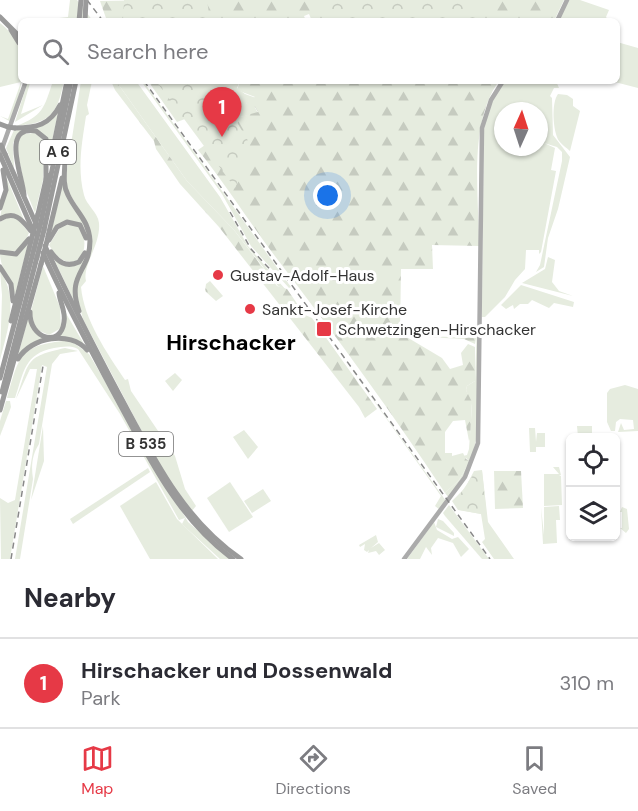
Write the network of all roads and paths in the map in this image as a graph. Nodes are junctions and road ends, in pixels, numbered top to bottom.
1 (81, 0) edge
2 (86, 0) edge
3 (567, 0) edge
4 (79, 18) edge
5 (85, 18) edge
6 (558, 18) edge
7 (0, 19) edge
8 (18, 40) edge
9 (25, 84) edge
10 (68, 84) edge
11 (68, 84) edge
12 (76, 84) edge
13 (501, 84) edge
14 (63, 98) junction
15 (0, 124) edge
16 (69, 125) junction
17 (0, 144) edge
18 (1, 157) edge
19 (65, 158) junction
20 (46, 179) junction
21 (25, 200) junction
22 (0, 208) edge
23 (0, 219) edge
24 (32, 237) junction
25 (47, 239) junction
26 (0, 252) edge
27 (0, 267) edge
28 (59, 288) junction
29 (30, 303) junction
30 (13, 313) junction
31 (81, 322) junction
32 (8, 348) junction
33 (93, 355) junction
34 (13, 368) junction
35 (0, 378) edge
36 (2, 398) edge
37 (0, 410) edge
38 (233, 559) edge
39 (241, 559) edge
40 (404, 559) edge

1 - 4 highway, bridge
2 - 5 highway, bridge
3 - 6 main road
7 - 8 highway
9 - 18 main road
10 - 14 highway
11 - 32 highway, A 6, bridge
12 - 16 highway, A 6
13 - 40 main road
14 - 15 highway, bridge
14 - 20 highway
16 - 19 highway
16 - 36 highway, A 6, bridge
17 - 18 highway, bridge
18 - 21 highway
18 - 22 highway
18 - 24 highway
19 - 25 highway
19 - 31 highway
20 - 21 highway
20 - 24 highway, bridge
21 - 25 highway
23 - 24 highway
24 - 26 highway
24 - 28 highway, B 535
24 - 30 highway
25 - 25 highway
25 - 29 highway, bridge
25 - 31 highway, B 535
27 - 30 highway
28 - 29 highway
28 - 33 highway, B 535
29 - 34 highway
30 - 32 highway
31 - 39 highway, B 535
32 - 35 highway, A 6
33 - 34 highway
33 - 38 highway, B 535
34 - 36 highway
36 - 37 highway

